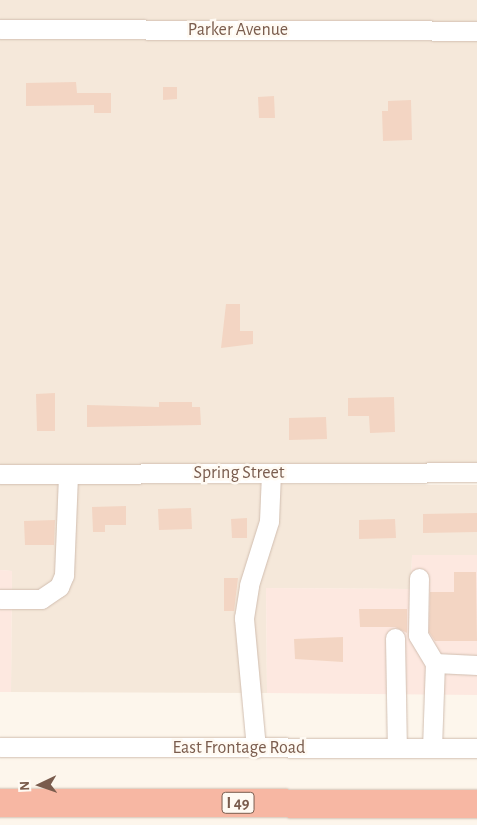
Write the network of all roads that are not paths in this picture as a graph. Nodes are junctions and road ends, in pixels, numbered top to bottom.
1 (0, 29) edge
2 (477, 31) edge
3 (477, 472) edge
4 (272, 473) junction
5 (0, 474) edge
6 (68, 474) junction
7 (419, 578) dead end
8 (0, 598) edge
9 (395, 638) dead end
10 (435, 663) junction
11 (477, 665) edge
12 (0, 747) edge
13 (256, 748) junction
14 (397, 748) junction
15 (432, 748) junction
16 (477, 748) edge
17 (0, 803) edge
18 (477, 804) edge

1 - 2 street, Parker Avenue
3 - 4 street, Spring Street
4 - 6 street, Spring Street
4 - 13 street
5 - 6 street, Spring Street
6 - 8 street
7 - 10 street
9 - 14 street
10 - 11 street
10 - 15 street
12 - 13 street, East Frontage Road
13 - 14 street, East Frontage Road
14 - 15 street, East Frontage Road
15 - 16 street, East Frontage Road
17 - 18 highway, I 49

